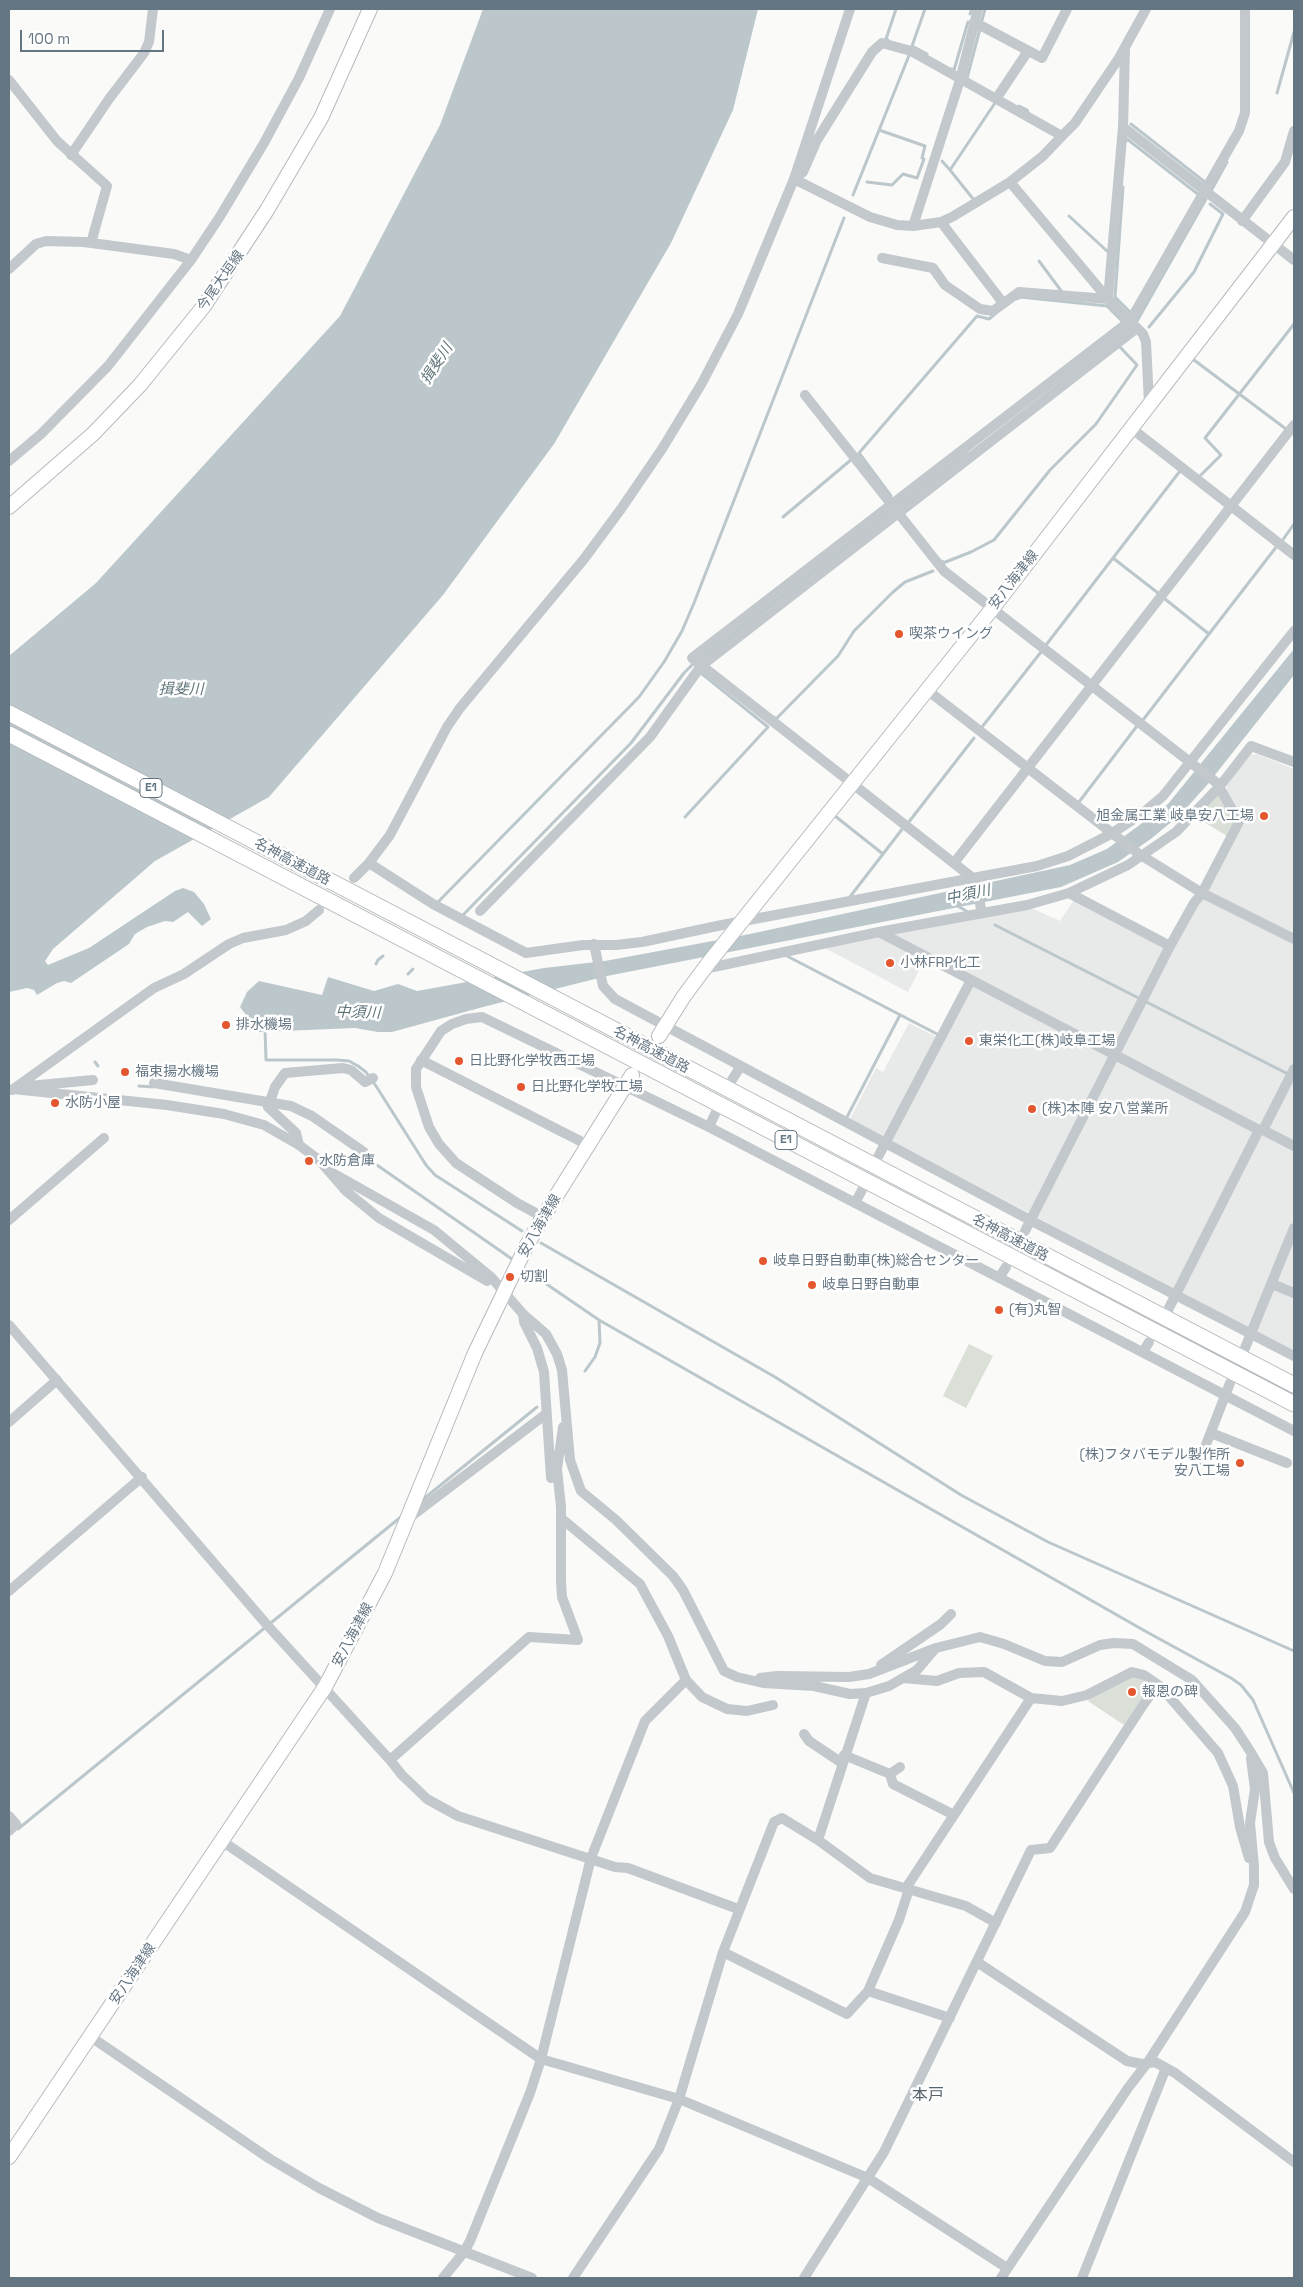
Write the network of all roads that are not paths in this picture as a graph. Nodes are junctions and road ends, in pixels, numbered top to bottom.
1 (153, 9) edge
2 (330, 9) edge
3 (370, 9) edge
4 (850, 9) edge
5 (978, 9) edge
6 (1067, 9) edge
7 (1146, 9) edge
8 (1244, 9) edge
9 (974, 22) junction
10 (1125, 46) junction
11 (1028, 51) junction
12 (9, 80) edge
13 (960, 80) junction
14 (996, 99) junction
15 (1123, 127) junction
16 (1294, 132) edge
17 (1062, 136) junction
18 (71, 155) junction
19 (794, 179) junction
20 (1010, 182) junction
21 (1204, 192) junction
22 (1294, 217) edge
23 (1242, 221) junction
24 (941, 222) junction
25 (913, 226) junction
26 (91, 243) junction
27 (1273, 243) junction
28 (882, 258) dead end
29 (191, 260) junction
30 (1294, 260) edge
31 (9, 269) edge
32 (1108, 299) junction
33 (1003, 303) junction
34 (1134, 324) junction
35 (805, 395) dead end
36 (1149, 403) junction
37 (1294, 425) edge
38 (1131, 428) junction
39 (9, 461) edge
40 (1231, 506) junction
41 (9, 507) edge
42 (896, 509) junction
43 (1294, 555) edge
44 (992, 609) junction
45 (1294, 631) edge
46 (701, 666) junction
47 (1092, 687) junction
48 (927, 690) junction
49 (9, 714) edge
50 (9, 734) edge
51 (1294, 762) edge
52 (1192, 764) junction
53 (1028, 769) junction
54 (852, 784) junction
55 (1218, 784) junction
56 (1113, 835) junction
57 (1141, 855) junction
58 (369, 862) junction
59 (954, 863) junction
60 (354, 878) dead end
61 (975, 880) junction
62 (1069, 893) junction
63 (1202, 893) junction
64 (981, 909) dead end
65 (319, 910) dead end
66 (480, 911) dead end
67 (740, 925) junction
68 (879, 932) junction
69 (1294, 939) edge
70 (1170, 946) junction
71 (595, 948) junction
72 (707, 965) junction
73 (971, 980) junction
74 (662, 1032) junction
75 (1114, 1055) junction
76 (421, 1060) junction
77 (740, 1067) junction
78 (1294, 1069) edge
79 (373, 1078) dead end
80 (93, 1080) dead end
81 (732, 1080) dead end
82 (628, 1081) junction
83 (154, 1083) dead end
84 (11, 1090) edge
85 (269, 1102) junction
86 (715, 1114) dead end
87 (709, 1127) junction
88 (1261, 1130) junction
89 (104, 1138) dead end
90 (885, 1143) junction
91 (588, 1145) junction
92 (299, 1146) junction
93 (1294, 1146) edge
94 (364, 1152) dead end
95 (878, 1157) dead end
96 (331, 1172) junction
97 (862, 1190) dead end
98 (855, 1203) junction
99 (543, 1217) junction
100 (9, 1220) edge
101 (1030, 1220) junction
102 (1294, 1228) edge
103 (1025, 1231) dead end
104 (1006, 1267) dead end
105 (1000, 1278) junction
106 (1272, 1284) junction
107 (504, 1292) junction
108 (1294, 1293) edge
109 (1177, 1295) junction
110 (1168, 1310) dead end
111 (523, 1314) junction
112 (9, 1325) edge
113 (1252, 1334) junction
114 (1149, 1342) dead end
115 (1245, 1348) dead end
116 (1143, 1352) junction
117 (1294, 1356) edge
118 (57, 1380) junction
119 (1230, 1383) dead end
120 (1294, 1385) edge
121 (1226, 1395) junction
122 (1294, 1404) edge
123 (546, 1414) junction
124 (565, 1421) junction
125 (9, 1422) edge
126 (1294, 1431) edge
127 (1211, 1433) junction
128 (1200, 1460) dead end
129 (1287, 1463) dead end
130 (142, 1477) junction
131 (561, 1507) junction
132 (409, 1518) junction
133 (561, 1518) junction
134 (9, 1591) edge
135 (951, 1614) dead end
136 (936, 1648) junction
137 (869, 1674) junction
138 (903, 1678) junction
139 (747, 1679) junction
140 (686, 1680) junction
141 (1160, 1686) junction
142 (325, 1687) junction
143 (866, 1693) junction
144 (1031, 1698) junction
145 (773, 1705) dead end
146 (804, 1734) dead end
147 (1250, 1751) junction
148 (843, 1759) junction
149 (390, 1760) junction
150 (900, 1767) dead end
151 (890, 1774) junction
152 (954, 1815) junction
153 (9, 1816) edge
154 (9, 1831) edge
155 (818, 1840) junction
156 (222, 1841) junction
157 (591, 1858) junction
158 (1254, 1866) junction
159 (907, 1889) junction
160 (1294, 1889) edge
161 (738, 1909) junction
162 (996, 1923) junction
163 (723, 1952) junction
164 (977, 1962) junction
165 (868, 1991) junction
166 (950, 2018) junction
167 (91, 2037) junction
168 (541, 2059) junction
169 (1148, 2062) junction
170 (1166, 2068) junction
171 (679, 2099) junction
172 (9, 2157) edge
173 (1294, 2162) edge
174 (868, 2178) junction
175 (464, 2252) junction
176 (1007, 2268) junction
177 (443, 2278) edge
178 (532, 2278) edge
179 (573, 2278) edge
180 (804, 2278) edge
181 (1001, 2278) edge
182 (1082, 2278) edge

1 - 18 street
2 - 29 street
3 - 41 main road, 今尾大垣線
4 - 19 street
5 - 9 street
6 - 11 street
7 - 10 street
8 - 21 street
9 - 11 street
9 - 13 street
10 - 15 street
10 - 17 street
11 - 14 street
12 - 18 street
13 - 14 street
13 - 19 street
13 - 25 street
14 - 17 street
15 - 21 street
15 - 32 street
16 - 23 street
17 - 20 street
18 - 26 street
19 - 25 street
19 - 58 street
20 - 24 street
20 - 32 street
21 - 23 street
21 - 34 street
22 - 27 main road, 安八海津線
23 - 27 street
24 - 25 street
24 - 33 street
26 - 29 street
26 - 31 street
27 - 30 street
27 - 36 main road, 安八海津線
28 - 33 street
29 - 39 street
32 - 33 street
32 - 34 street
34 - 36 street
34 - 42 street
35 - 42 street
36 - 38 main road, 安八海津線
37 - 40 street
38 - 40 street
38 - 44 main road, 安八海津線
40 - 43 street
40 - 47 street
42 - 44 street
42 - 46 street
44 - 47 street
44 - 48 main road, 安八海津線
45 - 52 street
46 - 54 street
46 - 66 street
47 - 52 street
47 - 53 street
48 - 53 street
48 - 54 main road, 安八海津線
49 - 120 highway, 名神高速道路 / E1
50 - 122 highway, 名神高速道路 / E1
51 - 55 street
52 - 55 street
52 - 56 street
53 - 56 street
53 - 59 street
54 - 59 street
54 - 67 main road, 安八海津線
55 - 57 street
55 - 63 street
56 - 57 street
56 - 61 street
57 - 62 street
57 - 63 street
58 - 60 street
58 - 71 street
59 - 61 street
61 - 64 street
61 - 67 street
62 - 68 street
62 - 70 street
63 - 69 street
63 - 70 street
65 - 84 street
67 - 71 street
67 - 72 main road, 安八海津線
68 - 72 street
68 - 73 street
70 - 75 street
71 - 74 street
72 - 74 main road, 安八海津線
73 - 75 street
73 - 90 street
74 - 77 street
75 - 88 street
75 - 101 street
76 - 82 street
76 - 91 street
76 - 99 street
77 - 81 street
77 - 90 street
78 - 88 street
79 - 85 street
80 - 84 street
82 - 87 street
82 - 91 main road, 安八海津線
83 - 85 street
84 - 92 street
85 - 92 street
85 - 94 street
86 - 87 street
87 - 98 street
88 - 93 street
88 - 109 street
89 - 100 street
90 - 95 street
90 - 101 street
91 - 99 main road, 安八海津線
92 - 96 street
96 - 107 street
96 - 107 street
97 - 98 street
98 - 105 street
99 - 107 main road, 安八海津線
101 - 103 street
101 - 109 street
102 - 106 street
104 - 105 street
105 - 116 street
106 - 108 street
106 - 113 street
107 - 111 street
107 - 132 main road, 安八海津線
109 - 110 street
109 - 113 street
111 - 123 street
111 - 124 street
112 - 118 street
113 - 115 street
113 - 117 street
114 - 116 street
116 - 121 street
118 - 125 street
118 - 130 street
119 - 121 street
121 - 126 street
121 - 127 street
123 - 131 street
123 - 132 street
124 - 131 street
124 - 139 street
127 - 128 street
127 - 129 street
130 - 134 street
130 - 142 street
131 - 133 street
132 - 142 main road, 安八海津線
133 - 140 street
133 - 149 street
135 - 137 street
136 - 137 street
136 - 138 street
136 - 147 street
137 - 139 street
138 - 143 street
138 - 144 street
139 - 143 street
140 - 145 street
140 - 157 street
141 - 144 street
141 - 158 street
141 - 162 street
142 - 149 street
142 - 156 main road, 安八海津線
143 - 148 street
144 - 152 street
146 - 148 street
147 - 158 street
147 - 160 street
148 - 151 street
148 - 155 street
149 - 157 street
150 - 151 street
151 - 152 street
152 - 159 street
153 - 154 street
155 - 159 street
155 - 161 street
156 - 167 main road, 安八海津線
156 - 168 street
157 - 161 street
157 - 168 street
158 - 169 street
159 - 162 street
159 - 165 street
161 - 163 street
162 - 164 street
163 - 165 street
163 - 171 street
164 - 166 street
164 - 169 street
165 - 166 street
166 - 174 street
167 - 172 main road, 安八海津線
167 - 175 street
168 - 171 street
168 - 175 street
169 - 170 street
169 - 176 street
170 - 173 street
170 - 182 street
171 - 174 street
171 - 179 street
174 - 176 street
174 - 180 street
175 - 177 street
175 - 178 street
176 - 181 street

